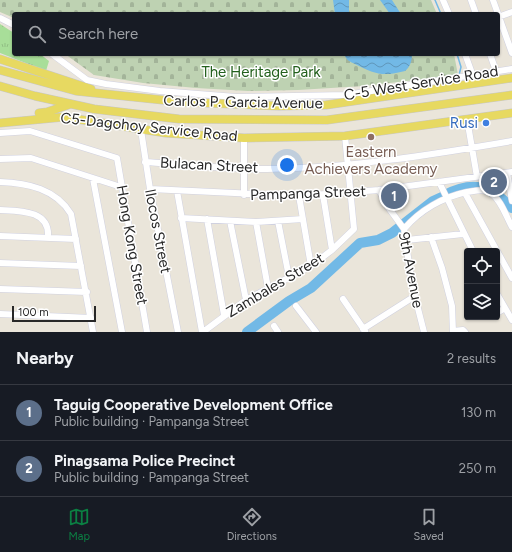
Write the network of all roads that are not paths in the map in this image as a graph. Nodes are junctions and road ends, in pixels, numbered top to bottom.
1 (443, 0) edge
2 (471, 0) edge
3 (493, 0) edge
4 (448, 12) edge
5 (475, 12) edge
6 (497, 12) edge
7 (512, 12) edge
8 (500, 17) edge
9 (0, 18) edge
10 (500, 20) edge
11 (12, 24) edge
12 (512, 53) edge
13 (55, 56) edge
14 (466, 56) edge
15 (491, 56) edge
16 (0, 59) edge
17 (512, 69) edge
18 (0, 70) edge
19 (496, 71) junction
20 (473, 76) junction
21 (512, 78) edge
22 (0, 86) edge
23 (57, 87) junction
24 (512, 95) edge
25 (111, 96) junction
26 (53, 101) junction
27 (69, 104) junction
28 (512, 113) edge
29 (0, 118) edge
30 (467, 119) junction
31 (0, 123) edge
32 (141, 130) junction
33 (0, 133) edge
34 (345, 136) junction
35 (244, 140) junction
36 (512, 141) edge
37 (472, 148) junction
38 (0, 158) edge
39 (145, 162) junction
40 (348, 163) junction
41 (244, 168) junction
42 (510, 173) edge
43 (477, 177) junction
44 (94, 179) junction
45 (0, 182) edge
46 (439, 182) junction
47 (121, 187) junction
48 (150, 189) junction
49 (379, 190) junction
50 (177, 191) junction
51 (351, 193) junction
52 (465, 193) junction
53 (323, 194) junction
54 (244, 195) junction
55 (299, 196) junction
56 (446, 197) junction
57 (512, 201) edge
58 (0, 210) edge
59 (181, 218) junction
60 (207, 219) junction
61 (303, 219) junction
62 (510, 220) edge
63 (230, 221) junction
64 (278, 221) junction
65 (256, 222) junction
66 (403, 226) junction
67 (512, 227) edge
68 (463, 234) junction
69 (0, 236) edge
70 (431, 237) junction
71 (48, 238) junction
72 (76, 238) junction
73 (407, 240) junction
74 (471, 248) edge
75 (332, 250) junction
76 (0, 263) edge
77 (81, 266) junction
78 (310, 266) junction
79 (289, 277) junction
80 (512, 278) edge
81 (268, 288) junction
82 (0, 289) edge
83 (87, 292) junction
84 (415, 296) junction
85 (343, 299) dead end
86 (500, 299) edge
87 (246, 300) junction
88 (296, 306) dead end
89 (505, 308) junction
90 (500, 311) edge
91 (0, 314) edge
92 (224, 315) junction
93 (91, 318) junction
94 (512, 320) edge
95 (274, 326) dead end
96 (314, 330) edge
97 (364, 330) edge
98 (453, 331) edge
99 (93, 332) edge
100 (122, 332) edge
101 (147, 332) edge
102 (178, 332) edge
103 (203, 332) edge
104 (278, 332) edge
105 (306, 332) edge
106 (424, 332) edge
107 (465, 332) edge

1 - 4 street
2 - 5 street
3 - 6 street
7 - 8 street
9 - 11 street
10 - 12 street
13 - 20 street, C-5 West Service Road
14 - 20 street
15 - 19 street
16 - 25 main road
17 - 19 street, C-5 West Service Road
18 - 23 main road, Carlos P. Garcia Avenue
19 - 20 street, C-5 West Service Road
21 - 25 main road, Carlos P. Garcia Avenue
22 - 26 main road, Carlos P. Garcia Avenue
23 - 25 main road, Carlos P. Garcia Avenue
23 - 26 main road
24 - 27 main road, Carlos P. Garcia Avenue
26 - 27 main road, Carlos P. Garcia Avenue
27 - 29 main road
28 - 30 main road, C5-Dagohoy Service Road
30 - 34 main road, C5-Dagohoy Service Road
30 - 37 street
31 - 32 main road, C5-Dagohoy Service Road
32 - 35 main road, C5-Dagohoy Service Road
32 - 39 street, Ilocos Street
33 - 47 street, Hong Kong Street
34 - 35 main road, C5-Dagohoy Service Road
34 - 40 street
35 - 41 street
36 - 37 street, Bulacan Street
37 - 40 street, Bulacan Street
37 - 43 street
38 - 44 street
39 - 41 street, Bulacan Street
39 - 48 street, Ilocos Street
40 - 41 street, Bulacan Street
40 - 51 street
41 - 54 street
42 - 43 street, Pampanga Street
42 - 57 street
43 - 46 street, Pampanga Street
44 - 47 street
44 - 100 street
45 - 72 street
46 - 49 street, Pampanga Street
46 - 56 street
47 - 101 street, Hong Kong Street
48 - 50 street, Pampanga Street
48 - 102 street, Ilocos Street
49 - 51 street, Pampanga Street
49 - 66 street, 9th Avenue
50 - 54 street, Pampanga Street
50 - 59 street
51 - 53 street, Pampanga Street
51 - 75 street, Zambales Street
52 - 56 street
52 - 62 street
52 - 80 street
53 - 55 street, Pampanga Street
53 - 75 street
54 - 55 street, Pampanga Street
55 - 61 street
56 - 66 street
56 - 68 street
58 - 71 street
59 - 60 street
59 - 103 street
60 - 63 street
60 - 92 street
61 - 64 street
61 - 78 street
62 - 67 street
63 - 65 street
63 - 87 street
64 - 65 street
64 - 79 street
65 - 81 street
66 - 73 street, 9th Avenue
68 - 70 street
68 - 74 street
69 - 71 street
70 - 73 street
70 - 98 street
71 - 72 street
72 - 77 street
73 - 84 street, 9th Avenue
75 - 78 street, Zambales Street
76 - 77 street
77 - 83 street
78 - 79 street, Zambales Street
79 - 81 street, Zambales Street
81 - 87 street, Zambales Street
82 - 83 street
83 - 93 street
84 - 97 street
84 - 106 street, 9th Avenue
85 - 97 street
86 - 89 street
87 - 92 street, Zambales Street
88 - 96 street
89 - 90 street
89 - 94 street
91 - 93 street
92 - 103 street, Zambales Street
93 - 99 street
95 - 104 street
96 - 105 street
98 - 107 street

